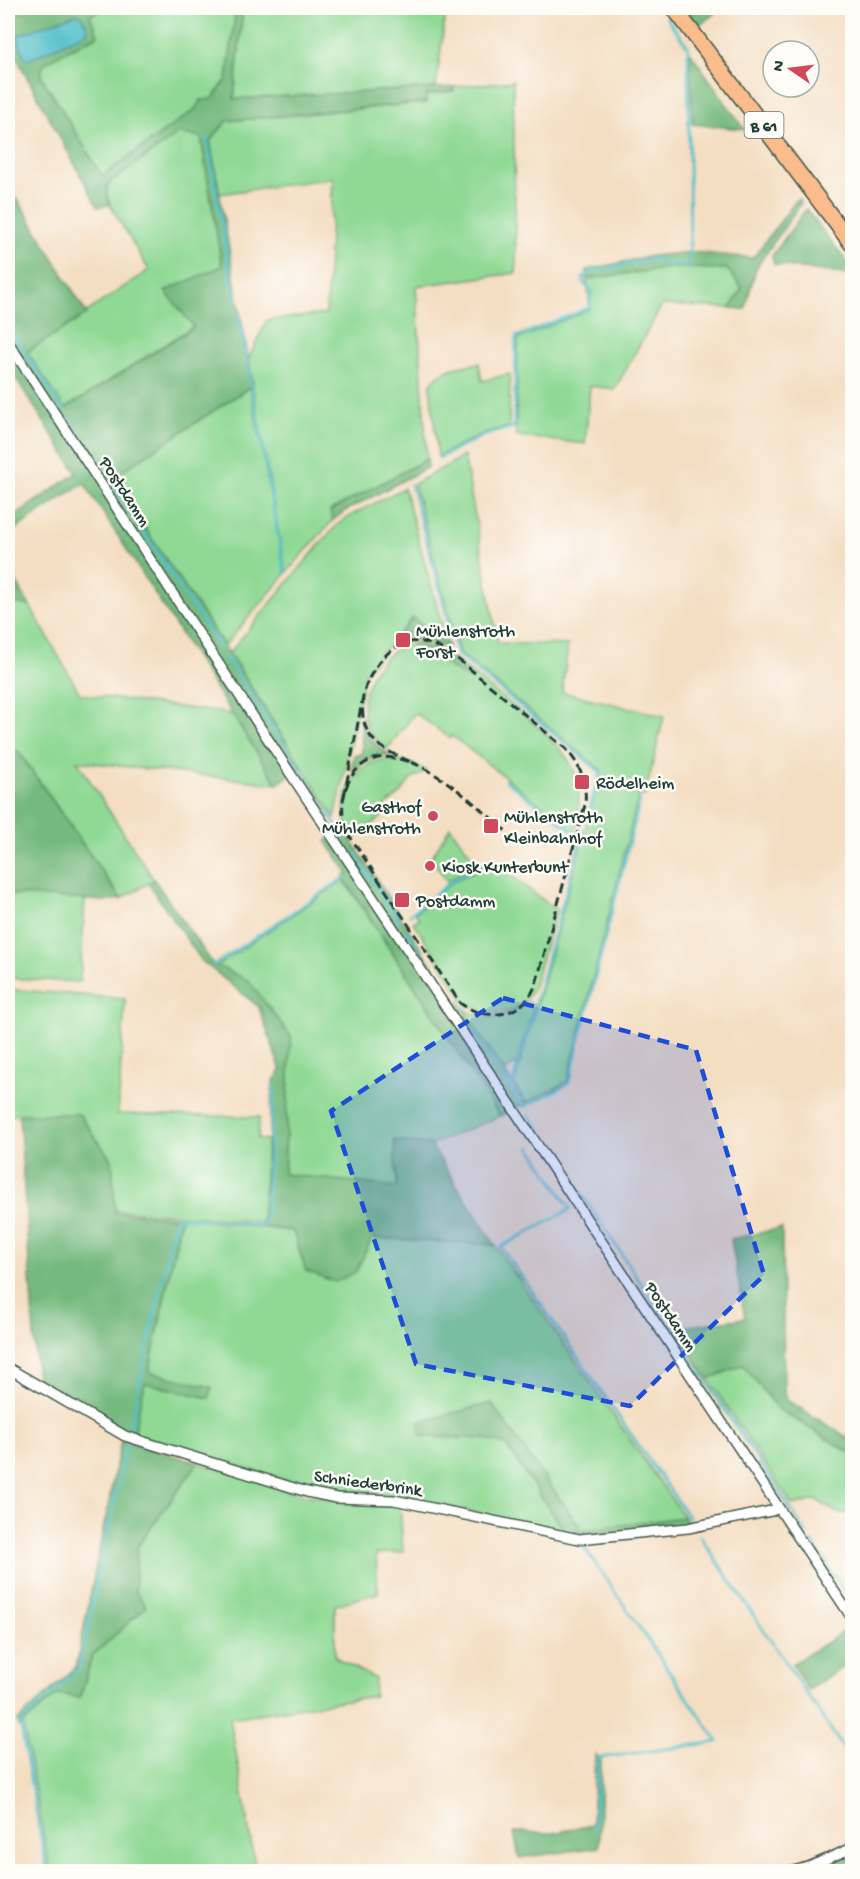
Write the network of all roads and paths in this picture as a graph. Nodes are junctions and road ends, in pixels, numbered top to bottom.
1 (674, 8) edge
2 (852, 244) edge
3 (8, 342) edge
4 (8, 1368) edge
5 (779, 1508) junction
6 (852, 1618) edge
7 (852, 1848) edge
8 (790, 1872) edge

1 - 2 main road, B 61
3 - 5 street, Postdamm
4 - 5 street, Schniederbrink
5 - 6 street, Postdamm
7 - 8 street

